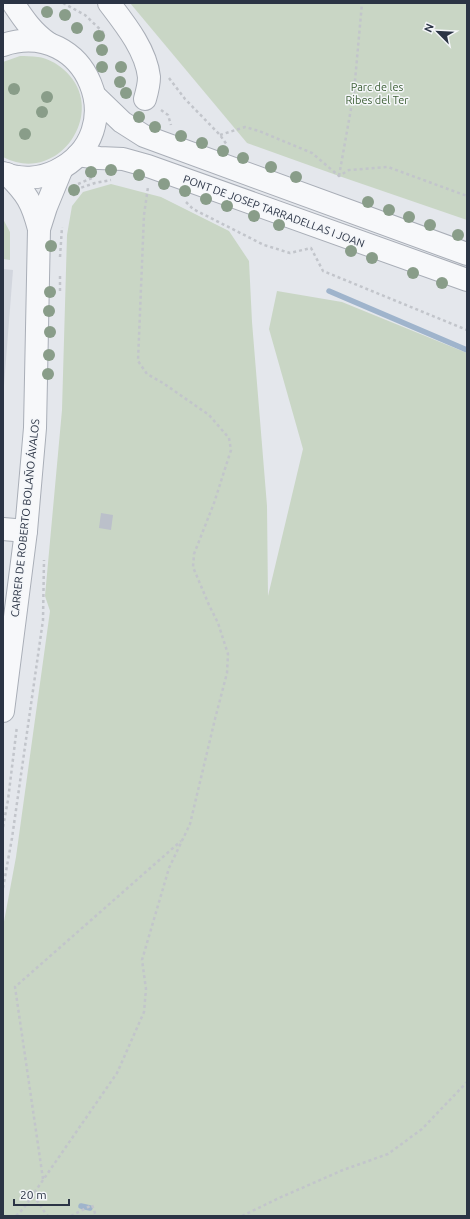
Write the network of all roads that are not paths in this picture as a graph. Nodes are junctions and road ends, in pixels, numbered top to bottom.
1 (13, 3) edge
2 (110, 3) edge
3 (48, 43) junction
4 (3, 45) edge
5 (95, 96) junction
6 (146, 99) dead end
7 (70, 161) junction
8 (5, 174) edge
9 (39, 229) junction
10 (467, 254) edge
11 (467, 280) edge
12 (3, 529) edge
13 (26, 531) junction
14 (3, 711) edge

1 - 3 street
2 - 6 street
3 - 4 street
3 - 5 street
5 - 7 street, CARRER DE ROBERTO BOLAÑO ÁVALOS
5 - 10 street
7 - 8 street
7 - 9 street, CARRER DE ROBERTO BOLAÑO ÁVALOS
7 - 11 street, PONT DE JOSEP TARRADELLAS I JOAN
8 - 9 street, CARRER DE ROBERTO BOLAÑO ÁVALOS
9 - 13 street, CARRER DE ROBERTO BOLAÑO ÁVALOS
12 - 13 street
13 - 14 street, CARRER DE ROBERTO BOLAÑO ÁVALOS

